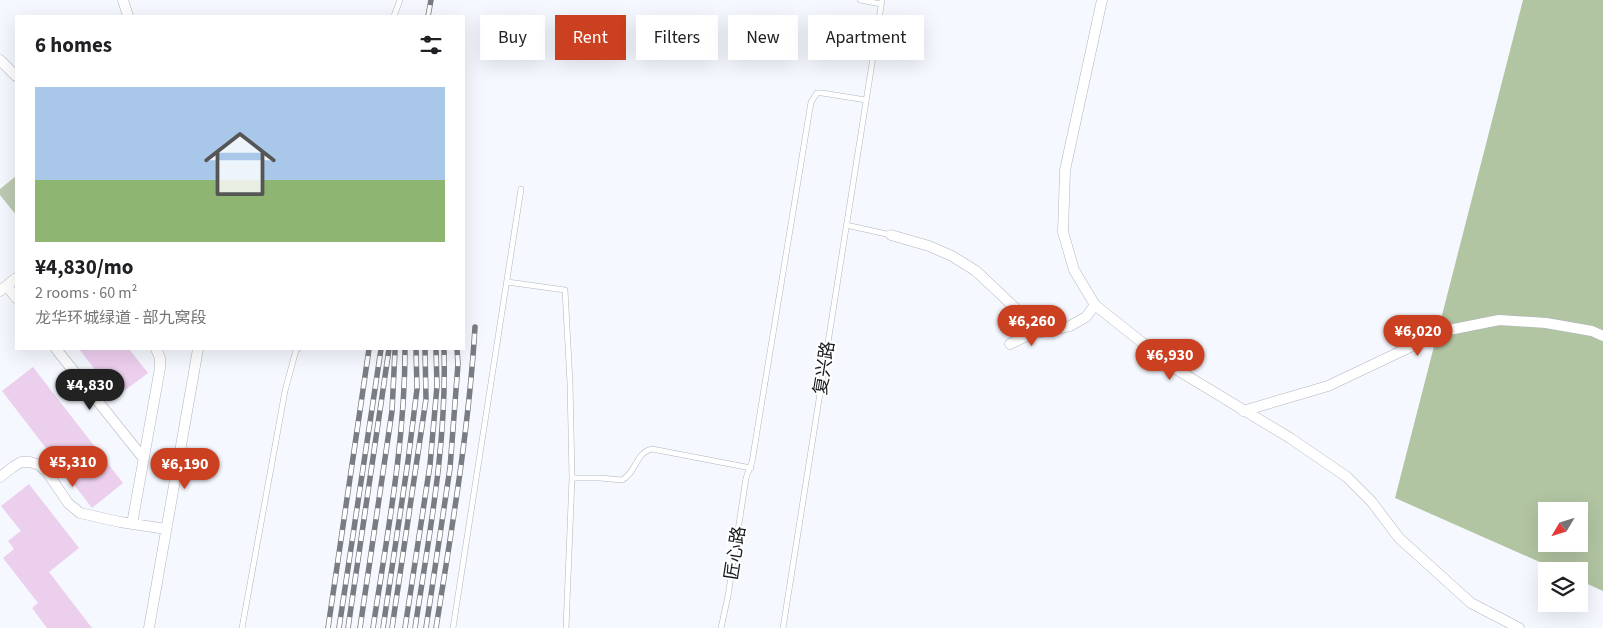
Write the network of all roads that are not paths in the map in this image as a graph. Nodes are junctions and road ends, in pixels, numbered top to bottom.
1 (123, 0) edge
2 (400, 0) edge
3 (860, 0) edge
4 (1102, 0) edge
5 (882, 2) edge
6 (128, 15) edge
7 (394, 15) edge
8 (0, 60) edge
9 (15, 75) edge
10 (866, 100) junction
11 (521, 189) dead end
12 (846, 225) junction
13 (891, 235) joint
14 (15, 279) edge
15 (507, 282) junction
16 (3, 289) edge
17 (15, 297) edge
18 (1095, 305) junction
19 (1050, 331) junction
20 (1603, 336) edge
21 (1010, 344) dead end
22 (57, 350) edge
23 (156, 350) edge
24 (198, 350) edge
25 (296, 350) edge
26 (1242, 410) junction
27 (144, 459) junction
28 (750, 468) junction
29 (0, 477) edge
30 (572, 478) junction
31 (132, 524) junction
32 (166, 529) junction
33 (149, 628) edge
34 (242, 628) edge
35 (453, 628) edge
36 (566, 628) edge
37 (721, 628) edge
38 (783, 628) edge
39 (1519, 628) edge

1 - 6 street
2 - 7 lane
3 - 5 lane
4 - 18 street
5 - 10 lane, 复兴路
8 - 9 street
10 - 12 lane, 复兴路
10 - 28 lane, 匠心路
11 - 15 lane
12 - 13 lane
12 - 38 lane, 复兴路
13 - 19 street
14 - 16 street
15 - 30 lane
15 - 35 lane
16 - 17 street
18 - 19 street
18 - 26 street
19 - 21 street
20 - 26 street
22 - 27 street
23 - 27 street
24 - 32 street
25 - 34 lane
26 - 39 street
27 - 31 street
28 - 30 lane
28 - 37 lane, 匠心路
29 - 31 street
30 - 36 lane
31 - 32 street
32 - 33 street

